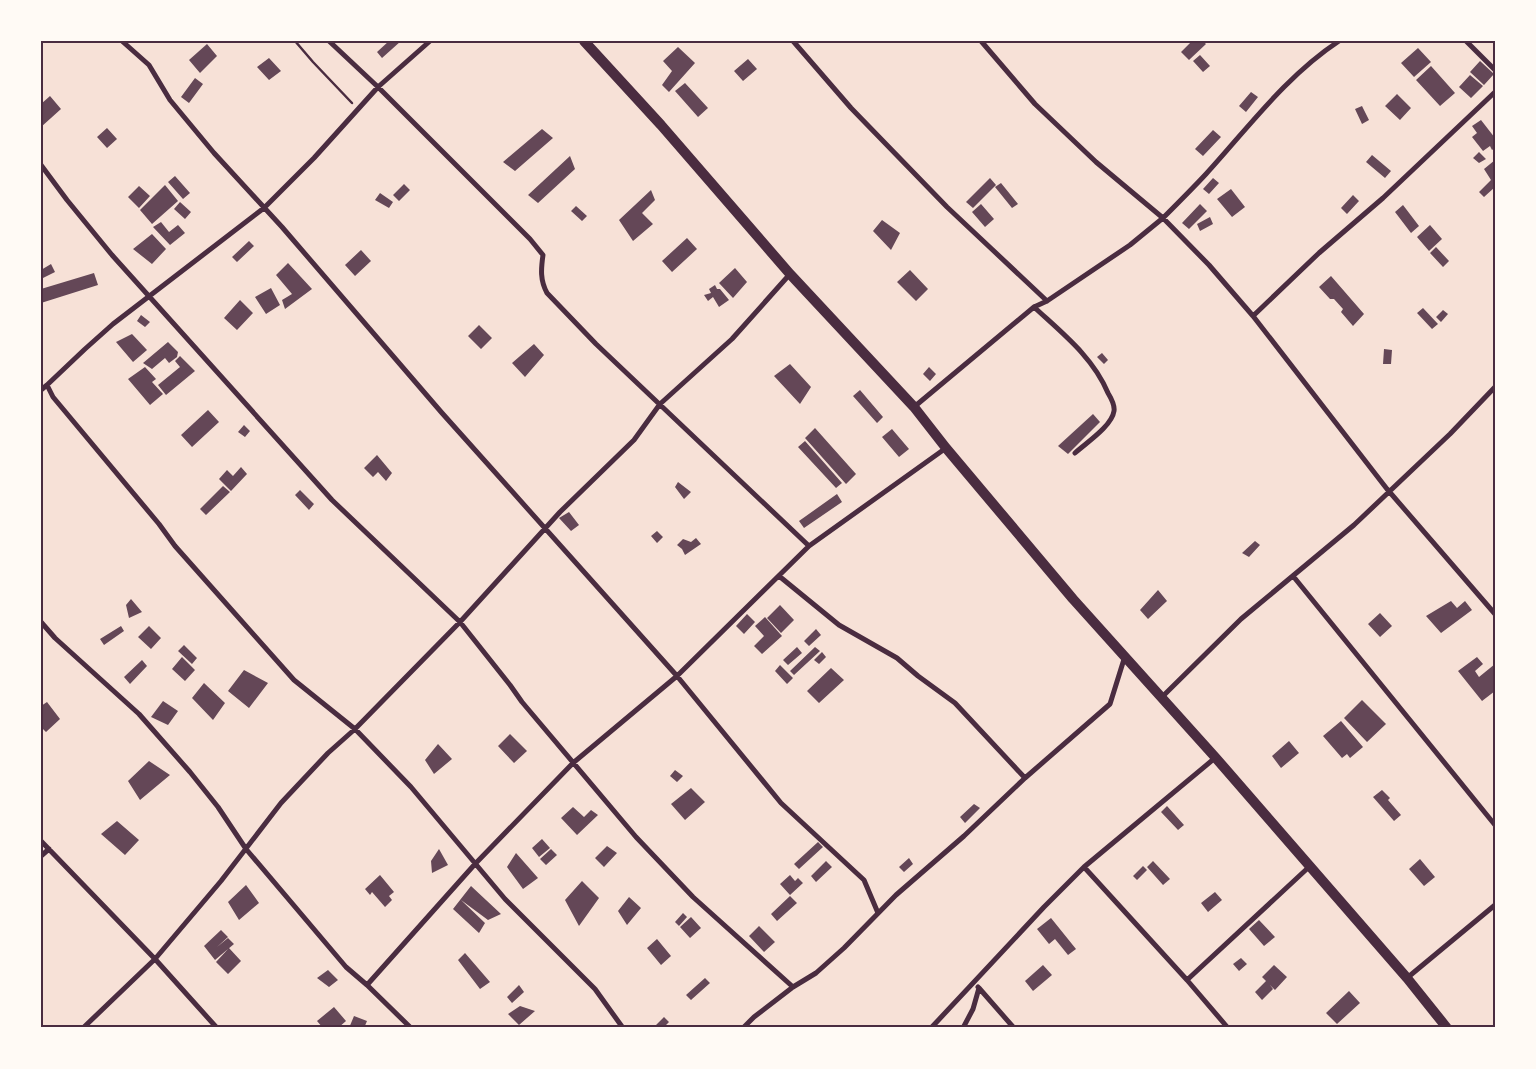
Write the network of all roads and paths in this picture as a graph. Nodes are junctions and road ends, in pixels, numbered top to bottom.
1 (122, 41) edge
2 (295, 41) edge
3 (330, 41) edge
4 (430, 41) edge
5 (584, 41) edge
6 (793, 41) edge
7 (981, 41) edge
8 (1339, 41) edge
9 (1466, 41) edge
10 (1495, 70) edge
11 (378, 87) junction
12 (1495, 92) edge
13 (359, 110) junction
14 (41, 165) edge
15 (264, 208) junction
16 (1163, 218) junction
17 (790, 274) junction
18 (149, 296) junction
19 (1047, 301) junction
20 (1034, 307) junction
21 (1253, 316) junction
22 (48, 385) junction
23 (1495, 387) edge
24 (41, 390) edge
25 (660, 404) junction
26 (914, 407) junction
27 (946, 448) junction
28 (1076, 452) dead end
29 (1389, 492) junction
30 (547, 528) junction
31 (809, 546) junction
32 (779, 576) junction
33 (1293, 576) junction
34 (1495, 614) edge
35 (41, 622) edge
36 (460, 622) junction
37 (1125, 656) junction
38 (677, 676) junction
39 (1162, 697) junction
40 (355, 729) junction
41 (1215, 757) junction
42 (573, 763) junction
43 (1025, 778) junction
44 (1495, 825) edge
45 (41, 841) edge
46 (49, 849) junction
47 (246, 849) junction
48 (41, 856) edge
49 (475, 864) junction
50 (1310, 866) junction
51 (1084, 868) junction
52 (1495, 905) edge
53 (878, 913) junction
54 (155, 959) junction
55 (1407, 978) junction
56 (1187, 980) junction
57 (974, 983) junction
58 (366, 985) junction
59 (793, 987) junction
60 (979, 988) junction
61 (83, 1028) edge
62 (217, 1028) edge
63 (411, 1028) edge
64 (623, 1028) edge
65 (743, 1028) edge
66 (931, 1028) edge
67 (962, 1028) edge
68 (1014, 1028) edge
69 (1228, 1028) edge
70 (1447, 1028) edge

1 - 15 street
2 - 13 path
3 - 11 street
4 - 11 street
5 - 17 highway
6 - 19 street
7 - 16 street
8 - 16 street
9 - 10 street
11 - 13 street
11 - 25 street
12 - 21 street
13 - 15 street
14 - 18 street
15 - 18 street
15 - 30 street
16 - 19 street
16 - 21 street
17 - 25 street
17 - 26 highway
18 - 22 street
18 - 36 street
19 - 20 street
20 - 26 street
20 - 28 street
21 - 29 street
22 - 24 street
22 - 40 street
23 - 29 street
25 - 30 street
25 - 31 street
26 - 27 highway
27 - 31 street
27 - 37 highway
29 - 33 street
29 - 34 street
30 - 36 street
30 - 38 street
31 - 32 street
32 - 38 street
32 - 43 street
33 - 39 street
33 - 44 street
35 - 47 street
36 - 40 street
36 - 42 street
37 - 39 highway
37 - 43 street
38 - 42 street
38 - 53 street
39 - 41 highway
40 - 47 street
40 - 49 street
41 - 50 highway
41 - 51 street
42 - 49 street
42 - 59 street
43 - 53 street
45 - 46 street
46 - 48 street
46 - 54 street
47 - 54 street
47 - 58 street
49 - 58 street
49 - 64 street
50 - 55 highway
50 - 56 street
51 - 56 street
51 - 57 street
52 - 55 street
53 - 59 street
54 - 61 street
54 - 62 street
55 - 70 highway
56 - 69 street
57 - 60 street
57 - 66 street
58 - 63 street
59 - 65 street
60 - 67 street
60 - 68 street

